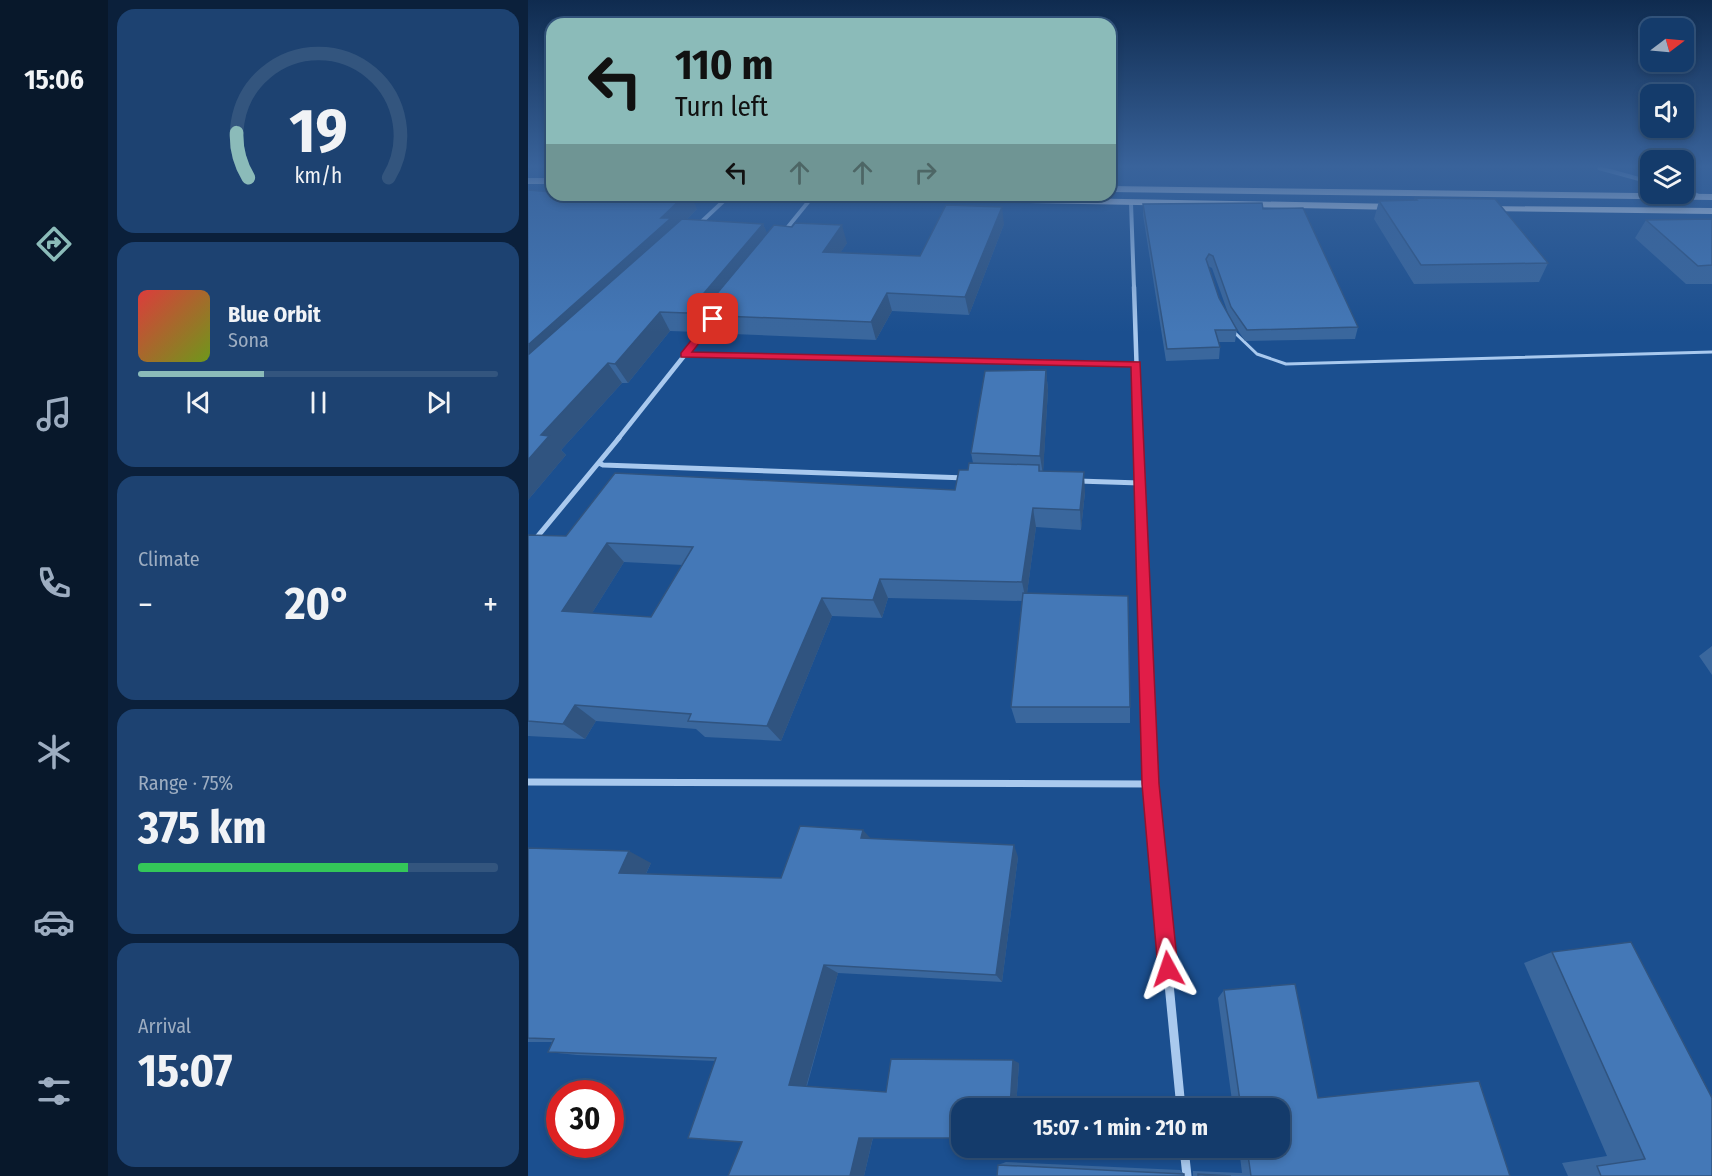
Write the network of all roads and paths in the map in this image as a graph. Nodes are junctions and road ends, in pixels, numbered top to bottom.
1 (700, 223) edge
2 (791, 223) edge
3 (1132, 223) edge
4 (696, 227) edge
5 (777, 240) edge
6 (713, 319) edge
7 (1233, 331) edge
8 (1712, 352) edge
9 (685, 355) junction
10 (1136, 364) junction
11 (600, 463) junction
12 (969, 478) edge
13 (1072, 481) edge
14 (1140, 483) junction
15 (528, 548) edge
16 (528, 782) edge
17 (1150, 784) junction
18 (1180, 1098) edge
19 (1185, 1158) edge
20 (1187, 1176) edge

1 - 4 street
2 - 5 street
3 - 10 street
6 - 9 street
7 - 8 lane
9 - 10 street
9 - 11 street
10 - 14 street
11 - 12 street
11 - 15 street
13 - 14 street
14 - 17 street
16 - 17 street
17 - 18 street
19 - 20 street

